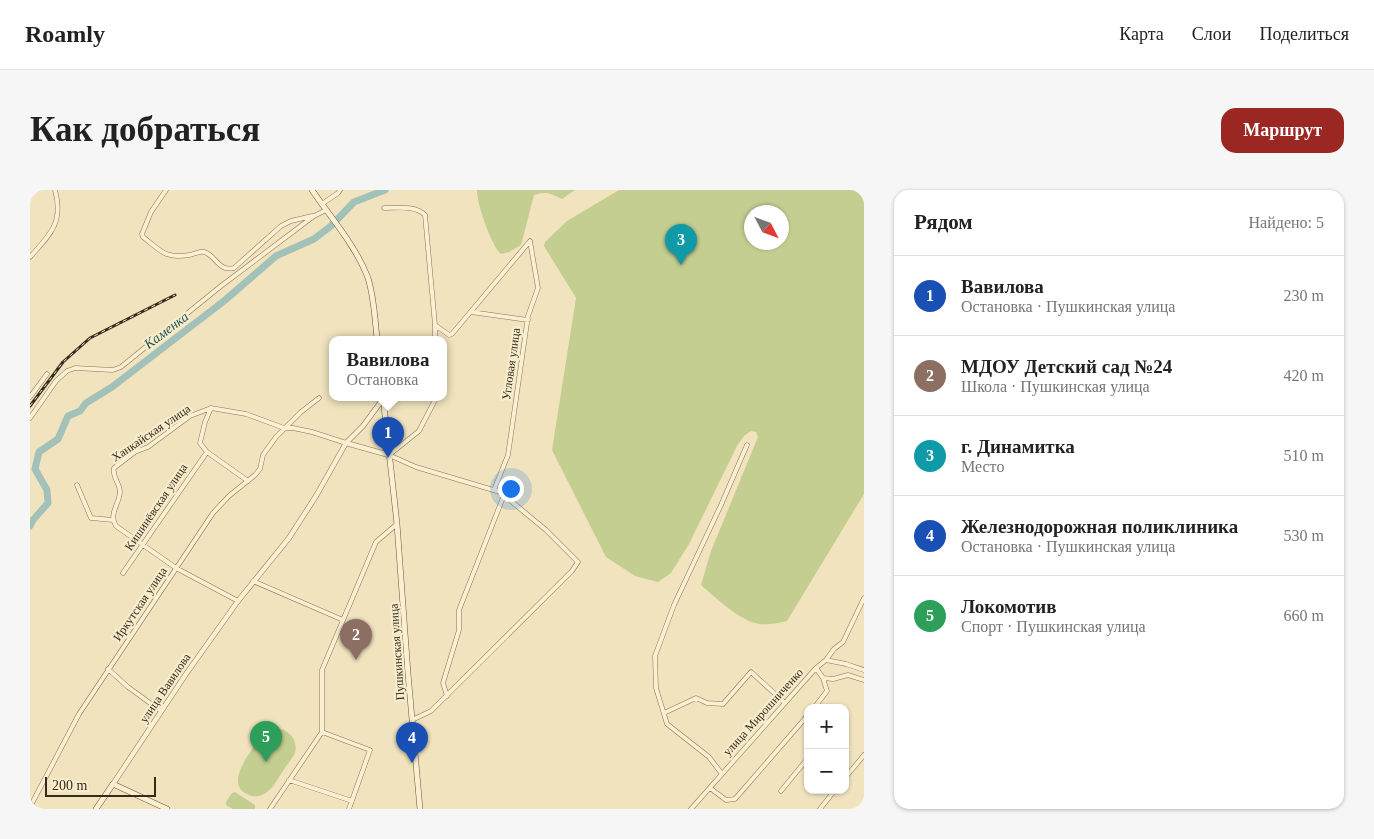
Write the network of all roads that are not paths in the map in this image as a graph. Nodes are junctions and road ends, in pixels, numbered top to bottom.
1 (55, 190) edge
2 (166, 190) edge
3 (312, 190) edge
4 (340, 190) edge
5 (322, 204) junction
6 (384, 208) dead end
7 (328, 212) junction
8 (314, 216) junction
9 (30, 258) edge
10 (470, 312) junction
11 (528, 320) junction
12 (435, 325) junction
13 (377, 336) edge
14 (435, 336) edge
15 (47, 374) dead end
16 (30, 397) edge
17 (320, 398) dead end
18 (381, 401) edge
19 (383, 401) edge
20 (434, 401) edge
21 (211, 408) junction
22 (30, 418) edge
23 (284, 428) junction
24 (346, 443) junction
25 (747, 445) dead end
26 (206, 452) junction
27 (389, 455) junction
28 (248, 481) junction
29 (78, 486) dead end
30 (494, 490) junction
31 (504, 495) junction
32 (113, 520) junction
33 (398, 524) junction
34 (142, 545) junction
35 (176, 568) junction
36 (123, 573) dead end
37 (253, 580) junction
38 (864, 598) edge
39 (238, 601) junction
40 (342, 620) junction
41 (826, 660) junction
42 (816, 668) junction
43 (108, 669) junction
44 (864, 670) edge
45 (823, 678) junction
46 (864, 680) edge
47 (447, 696) junction
48 (785, 703) junction
49 (817, 704) edge
50 (161, 711) junction
51 (664, 713) junction
52 (804, 719) edge
53 (412, 720) junction
54 (322, 732) junction
55 (864, 756) edge
56 (804, 763) edge
57 (849, 773) edge
58 (722, 774) junction
59 (289, 780) junction
60 (113, 784) junction
61 (710, 788) junction
62 (781, 791) dead end
63 (833, 794) edge
64 (352, 801) junction
65 (30, 807) edge
66 (96, 809) edge
67 (168, 809) edge
68 (270, 809) edge
69 (349, 809) edge
70 (420, 809) edge
71 (691, 809) edge
72 (820, 809) edge

1 - 9 street
2 - 8 street
3 - 5 main road
4 - 5 street
5 - 7 main road
6 - 12 street
7 - 8 street
7 - 13 main road
8 - 22 street
10 - 11 street
10 - 11 street, Угловая улица
10 - 12 street
11 - 30 street, Угловая улица
12 - 14 street
15 - 16 street
17 - 23 street, Иркутская улица
18 - 24 street, улица Вавилова
19 - 27 main road, Пушкинская улица
20 - 27 street
21 - 23 street, Ханкайская улица
21 - 26 street
21 - 32 street, Ханкайская улица
23 - 24 street, Ханкайская улица
23 - 28 street, Иркутская улица
24 - 27 street
24 - 37 street, улица Вавилова
25 - 51 street
26 - 28 street
26 - 34 street, Кишинёвская улица
27 - 30 street
27 - 33 main road, Пушкинская улица
28 - 35 street, Иркутская улица
29 - 32 street
30 - 31 street
31 - 47 street
31 - 47 street
32 - 34 street
33 - 40 street
33 - 53 main road, Пушкинская улица
34 - 35 street
34 - 36 street, Кишинёвская улица
35 - 39 street
35 - 43 street, Иркутская улица
37 - 39 street, улица Вавилова
37 - 40 street
38 - 41 street, улица Мирошниченко
39 - 50 street, улица Вавилова
40 - 54 street
41 - 42 street, улица Мирошниченко
41 - 44 street
42 - 45 street
42 - 48 street, улица Мирошниченко
43 - 50 street
43 - 65 street, Иркутская улица
45 - 46 street
45 - 49 street
47 - 53 street
48 - 51 street
48 - 58 street, улица Мирошниченко
50 - 60 street, улица Вавилова
51 - 58 street
52 - 61 street
53 - 70 main road, Пушкинская улица
54 - 59 street
54 - 64 street
55 - 57 street
56 - 62 street
58 - 61 street, улица Мирошниченко
59 - 64 street
59 - 68 street
60 - 66 main road, улица Вавилова
60 - 67 main road
61 - 71 street, улица Мирошниченко
63 - 72 street
64 - 69 street

